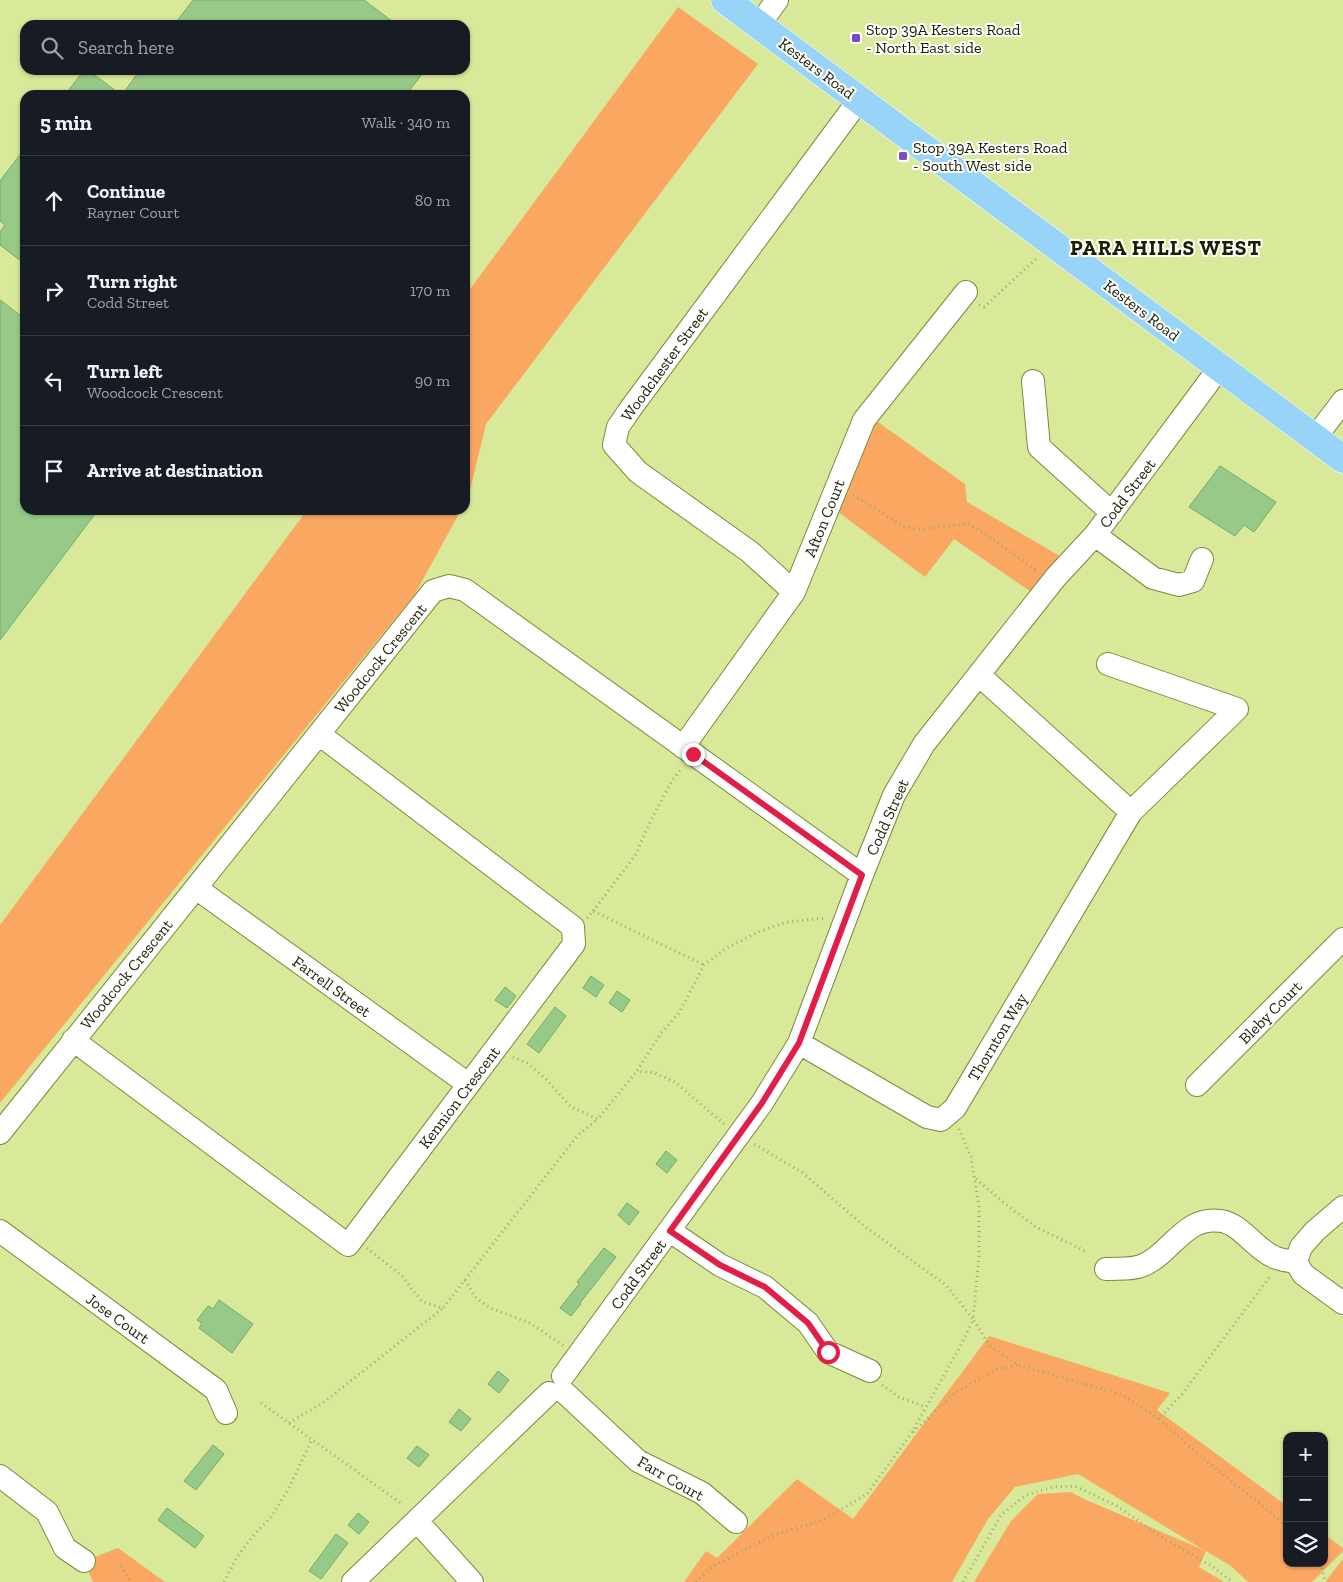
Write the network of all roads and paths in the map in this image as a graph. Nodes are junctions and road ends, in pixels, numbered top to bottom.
1 (725, 0) edge
2 (778, 0) edge
3 (759, 25) junction
4 (859, 100) junction
5 (1042, 253) dead end
6 (963, 296) joint
7 (1220, 367) junction
8 (1033, 381) dead end
9 (1343, 401) edge
10 (1315, 438) junction
11 (1343, 459) edge
12 (837, 485) junction
13 (1112, 513) junction
14 (1095, 535) junction
15 (1202, 560) dead end
16 (1052, 583) junction
17 (794, 592) junction
18 (1108, 664) dead end
19 (979, 675) junction
20 (319, 734) junction
21 (684, 755) junction
22 (1131, 812) junction
23 (862, 875) junction
24 (196, 888) junction
25 (592, 911) junction
26 (830, 918) dead end
27 (586, 919) dead end
28 (1343, 939) edge
29 (704, 964) junction
30 (73, 1040) junction
31 (799, 1043) junction
32 (511, 1056) dead end
33 (637, 1071) junction
34 (468, 1084) junction
35 (1197, 1085) dead end
36 (598, 1119) junction
37 (728, 1128) dead end
38 (959, 1129) dead end
39 (0, 1133) edge
40 (975, 1178) junction
41 (1343, 1207) edge
42 (0, 1231) edge
43 (670, 1231) junction
44 (362, 1244) dead end
45 (1087, 1252) dead end
46 (1296, 1262) junction
47 (1106, 1269) dead end
48 (1274, 1272) dead end
49 (465, 1280) junction
50 (1343, 1303) edge
51 (443, 1308) junction
52 (567, 1348) dead end
53 (1018, 1365) junction
54 (874, 1377) joint
55 (559, 1387) junction
56 (261, 1402) dead end
57 (926, 1406) dead end
58 (226, 1413) dead end
59 (1159, 1419) junction
60 (289, 1423) junction
61 (911, 1434) dead end
62 (312, 1439) junction
63 (0, 1476) edge
64 (402, 1504) dead end
65 (417, 1521) junction
66 (736, 1522) dead end
67 (1283, 1523) edge
68 (84, 1561) dead end
69 (121, 1566) dead end
70 (1322, 1567) edge
71 (131, 1582) edge
72 (224, 1582) edge
73 (353, 1582) edge
74 (472, 1582) edge
75 (963, 1582) edge
76 (1232, 1582) edge
77 (1325, 1582) edge

1 - 3 main road, Kesters Road
2 - 3 street
3 - 4 main road, Kesters Road
4 - 7 main road, Kesters Road
4 - 17 street, Woodchester Street
5 - 6 path
6 - 12 street, Afton Court
7 - 10 main road, Kesters Road
7 - 13 street, Codd Street
8 - 13 street
9 - 10 street
10 - 11 main road, Kesters Road
12 - 16 path
12 - 17 street, Afton Court
13 - 14 street, Codd Street
14 - 15 street
14 - 16 street, Codd Street
16 - 19 street, Codd Street
17 - 21 street, Afton Court
18 - 22 street, Thornton Way
19 - 22 street
19 - 23 street, Codd Street
20 - 21 street, Woodcock Crescent
20 - 24 street, Woodcock Crescent
20 - 34 street, Kennion Crescent
21 - 23 street, Woodcock Crescent
21 - 25 path
22 - 31 street, Thornton Way
23 - 31 street, Codd Street
24 - 30 street, Woodcock Crescent
24 - 34 street, Farrell Street
25 - 27 path
25 - 29 path
26 - 29 path
28 - 35 street, Bleby Court
29 - 33 path
30 - 34 street, Kennion Crescent
30 - 39 street, Woodcock Crescent
31 - 43 street, Codd Street
32 - 36 path
33 - 36 path
33 - 37 path
36 - 49 path
38 - 40 path
40 - 45 path
40 - 53 path
41 - 46 street
42 - 58 street, Jose Court
43 - 54 street
43 - 55 street, Codd Street
44 - 51 path
46 - 47 street
46 - 50 street
48 - 59 path
49 - 51 path
49 - 52 path
51 - 60 path
53 - 59 path
53 - 61 path
54 - 57 path
55 - 65 street, Codd Street
55 - 66 street, Farr Court
56 - 60 path
59 - 67 path
60 - 62 path
62 - 64 path
62 - 72 path
63 - 68 street
65 - 73 street, Codd Street
65 - 74 street
69 - 71 path
70 - 77 path
75 - 76 path

